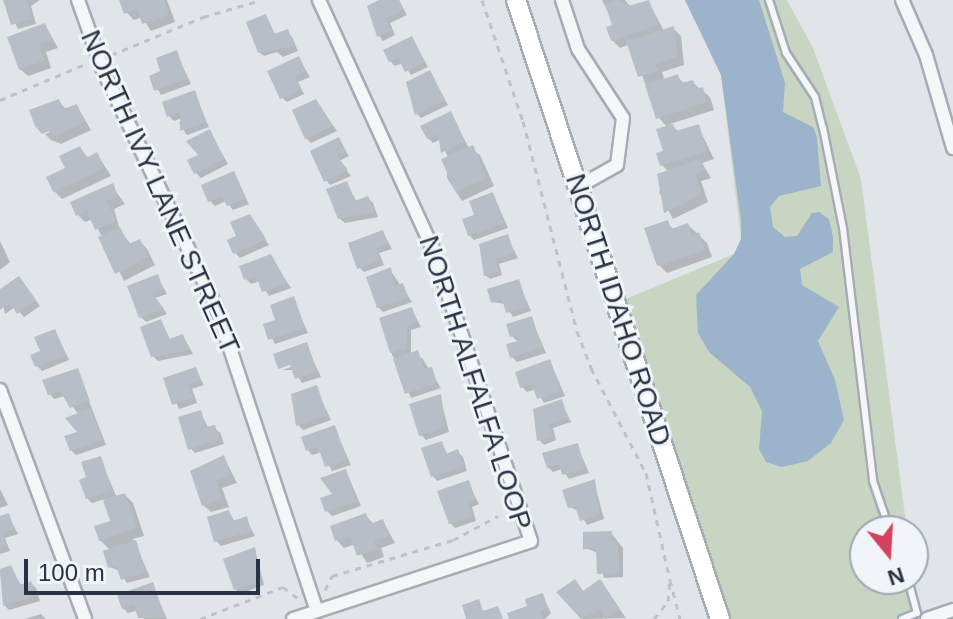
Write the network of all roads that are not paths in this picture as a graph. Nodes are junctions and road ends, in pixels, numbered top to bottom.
1 (78, 0) edge
2 (319, 0) edge
3 (516, 0) edge
4 (562, 0) edge
5 (769, 0) edge
6 (902, 0) edge
7 (953, 148) edge
8 (578, 187) junction
9 (0, 390) edge
10 (885, 515) edge
11 (912, 595) edge
12 (953, 610) edge
13 (317, 611) junction
14 (85, 619) edge
15 (293, 619) edge
16 (720, 619) edge
17 (902, 619) edge
18 (927, 619) edge

1 - 13 street, NORTH IVY LANE STREET
2 - 13 street, NORTH ALFALFA LOOP
3 - 8 main road, NORTH IDAHO ROAD
4 - 8 street
5 - 10 lane
6 - 7 street
8 - 16 main road, NORTH IDAHO ROAD
9 - 14 street
11 - 17 lane
12 - 18 street
13 - 15 street, NORTH ALFALFA LOOP

